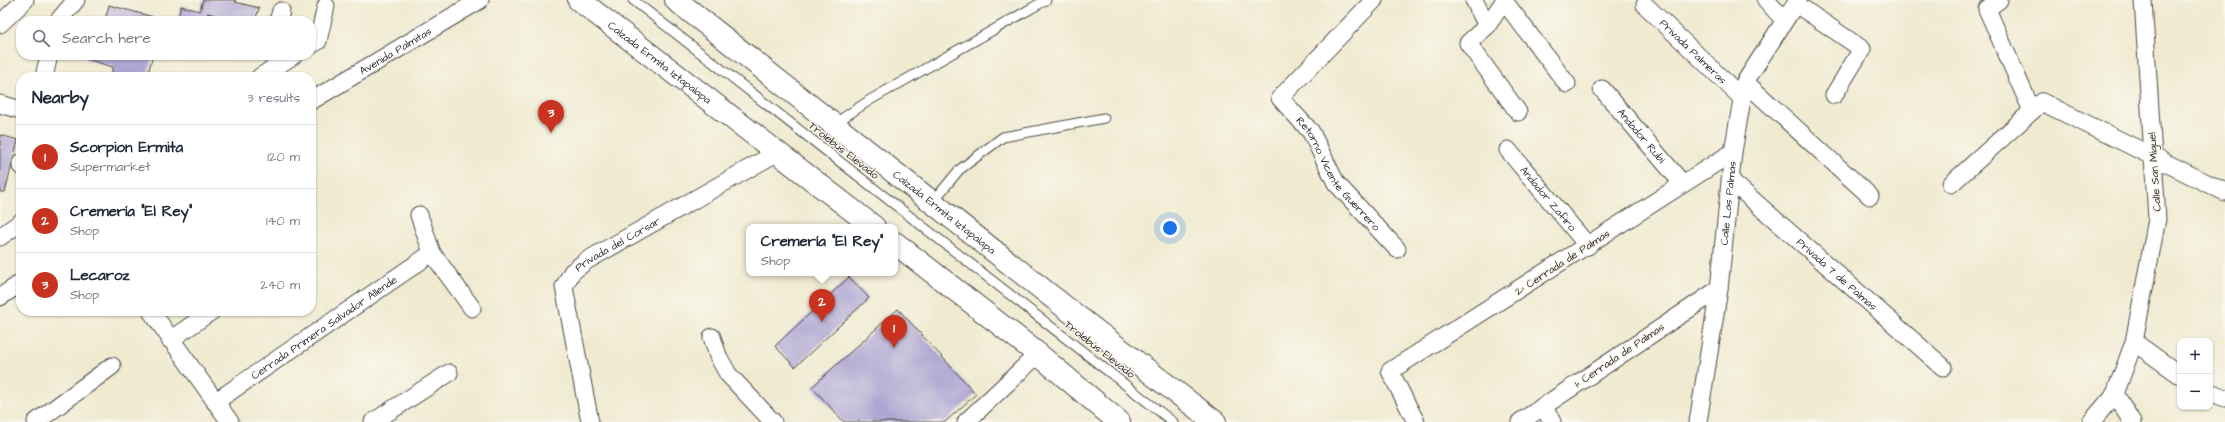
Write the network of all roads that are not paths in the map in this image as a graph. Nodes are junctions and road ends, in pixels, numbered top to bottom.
1 (25, 0) edge
2 (76, 0) edge
3 (480, 0) edge
4 (579, 0) edge
5 (633, 0) edge
6 (676, 0) edge
7 (1046, 0) edge
8 (1374, 0) edge
9 (1474, 0) edge
10 (1766, 0) edge
11 (2143, 0) edge
12 (1797, 2) edge
13 (1645, 5) dead end
14 (1993, 5) edge
15 (326, 6) dead end
16 (62, 16) edge
17 (1784, 20) junction
18 (10, 21) edge
19 (1487, 26) junction
20 (316, 41) edge
21 (49, 60) edge
22 (283, 60) edge
23 (266, 68) edge
24 (45, 72) edge
25 (1567, 84) dead end
26 (1602, 88) dead end
27 (1743, 90) junction
28 (1834, 95) dead end
29 (316, 98) edge
30 (0, 104) edge
31 (16, 109) edge
32 (2032, 111) junction
33 (1518, 112) dead end
34 (1104, 118) dead end
35 (832, 124) junction
36 (1508, 150) dead end
37 (778, 152) junction
38 (1733, 152) junction
39 (2154, 157) junction
40 (1731, 181) junction
41 (1682, 183) junction
42 (1951, 184) dead end
43 (2225, 192) edge
44 (1870, 196) dead end
45 (932, 203) junction
46 (418, 215) dead end
47 (870, 224) edge
48 (16, 226) edge
49 (0, 237) edge
50 (898, 245) edge
51 (1588, 246) junction
52 (1397, 249) dead end
53 (432, 253) junction
54 (16, 287) edge
55 (1719, 288) junction
56 (0, 298) edge
57 (472, 308) dead end
58 (154, 316) edge
59 (205, 316) edge
60 (712, 337) dead end
61 (170, 340) junction
62 (2134, 342) junction
63 (1038, 354) junction
64 (112, 366) dead end
65 (1943, 367) dead end
66 (449, 373) dead end
67 (2179, 374) edge
68 (2213, 393) edge
69 (2115, 394) junction
70 (2225, 398) edge
71 (215, 402) junction
72 (1543, 406) junction
73 (36, 422) edge
74 (230, 422) edge
75 (373, 422) edge
76 (590, 422) edge
77 (773, 422) edge
78 (966, 422) edge
79 (1119, 422) edge
80 (1173, 422) edge
81 (1215, 422) edge
82 (1416, 422) edge
83 (1520, 422) edge
84 (1552, 422) edge
85 (1698, 422) edge
86 (2091, 422) edge
87 (2132, 422) edge

1 - 18 street
2 - 16 street
3 - 29 street, Avenida Palmitas
4 - 37 main road, Calzada Ermita Iztapalapa
5 - 80 lane, Trolebús Elevado
6 - 35 main road, Calzada Ermita Iztapalapa
7 - 35 lane
8 - 52 street, Retorno Vicente Guerrero
9 - 19 street
10 - 17 street
11 - 39 street, Calle San Miguel
12 - 17 street, Calle Las Palmas
12 - 28 street
13 - 27 street, Privada Palmeras
14 - 32 street
15 - 20 street
17 - 27 street, Calle Las Palmas
19 - 25 street
19 - 33 street
21 - 24 street
22 - 23 street
26 - 41 street, Andador Rubí
27 - 38 street, Calle Las Palmas
27 - 44 street, Privada Palmeras
30 - 31 street
32 - 39 street
32 - 42 street
34 - 45 lane
35 - 45 main road, Calzada Ermita Iztapalapa
36 - 51 street, Andador Zafiro
37 - 47 main road, Calzada Ermita Iztapalapa
37 - 76 street, Privada del Corsar
38 - 40 street, Calle Las Palmas
38 - 41 street, 2ª Cerrada de Palmas
39 - 43 street
39 - 62 street, Calle San Miguel
40 - 55 street, Calle Las Palmas
40 - 65 street, Privada 7 de Palmas
41 - 51 street, 2ª Cerrada de Palmas
45 - 81 main road, Calzada Ermita Iztapalapa
46 - 53 street
48 - 49 street
50 - 63 main road
51 - 82 street, 2ª Cerrada de Palmas
53 - 57 street
53 - 71 street, Cerrada Primera Salvador Allende
54 - 56 street
55 - 72 street, 1ª Cerrada de Palmas
55 - 85 street, Calle Las Palmas
58 - 61 street
59 - 61 street
60 - 77 street
61 - 71 street
62 - 67 street
62 - 69 street, Calle San Miguel
63 - 78 street
63 - 79 main road
64 - 73 street
66 - 75 street
68 - 70 street
69 - 86 street, Calle San Miguel
69 - 87 street
71 - 74 street
72 - 83 street, 1ª Cerrada de Palmas
72 - 84 street

